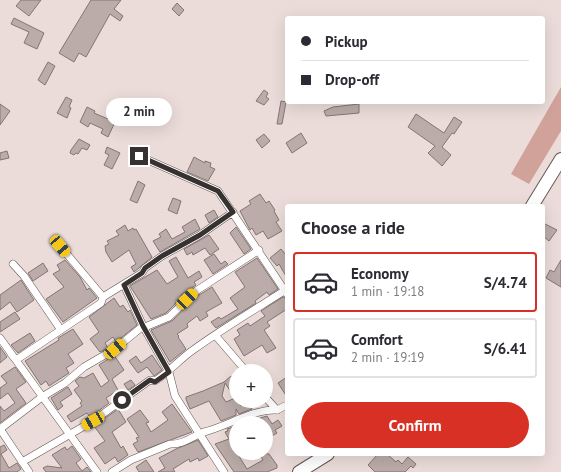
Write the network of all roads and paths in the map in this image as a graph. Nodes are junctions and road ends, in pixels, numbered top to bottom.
1 (139, 156) dead end
2 (561, 159) edge
3 (533, 204) edge
4 (233, 212) junction
5 (60, 246) dead end
6 (259, 250) junction
7 (13, 264) dead end
8 (124, 285) junction
9 (285, 290) edge
10 (285, 293) edge
11 (103, 297) junction
12 (143, 326) junction
13 (61, 330) junction
14 (215, 335) junction
15 (0, 338) edge
16 (16, 360) junction
17 (240, 364) edge
18 (169, 372) junction
19 (42, 397) junction
20 (273, 406) edge
21 (285, 406) edge
22 (277, 410) junction
23 (0, 429) edge
24 (70, 434) junction
25 (200, 435) junction
26 (325, 456) edge
27 (22, 462) junction
28 (29, 472) edge
29 (97, 472) edge
30 (112, 472) edge
31 (224, 472) edge
32 (299, 472) edge

1 - 4 street
2 - 3 highway
4 - 6 street
4 - 8 street
5 - 11 street
6 - 9 street
6 - 12 street
7 - 13 street
8 - 11 street
8 - 12 street
10 - 14 street
11 - 13 street
12 - 18 street
12 - 19 street
13 - 16 street
14 - 17 street
14 - 18 street
15 - 16 street
16 - 19 street
18 - 24 street
18 - 25 street
19 - 23 street
19 - 24 street
20 - 22 street
21 - 22 street
22 - 25 street
23 - 27 street
24 - 27 street
24 - 29 street
25 - 30 street
25 - 31 street
26 - 32 highway
27 - 28 street

